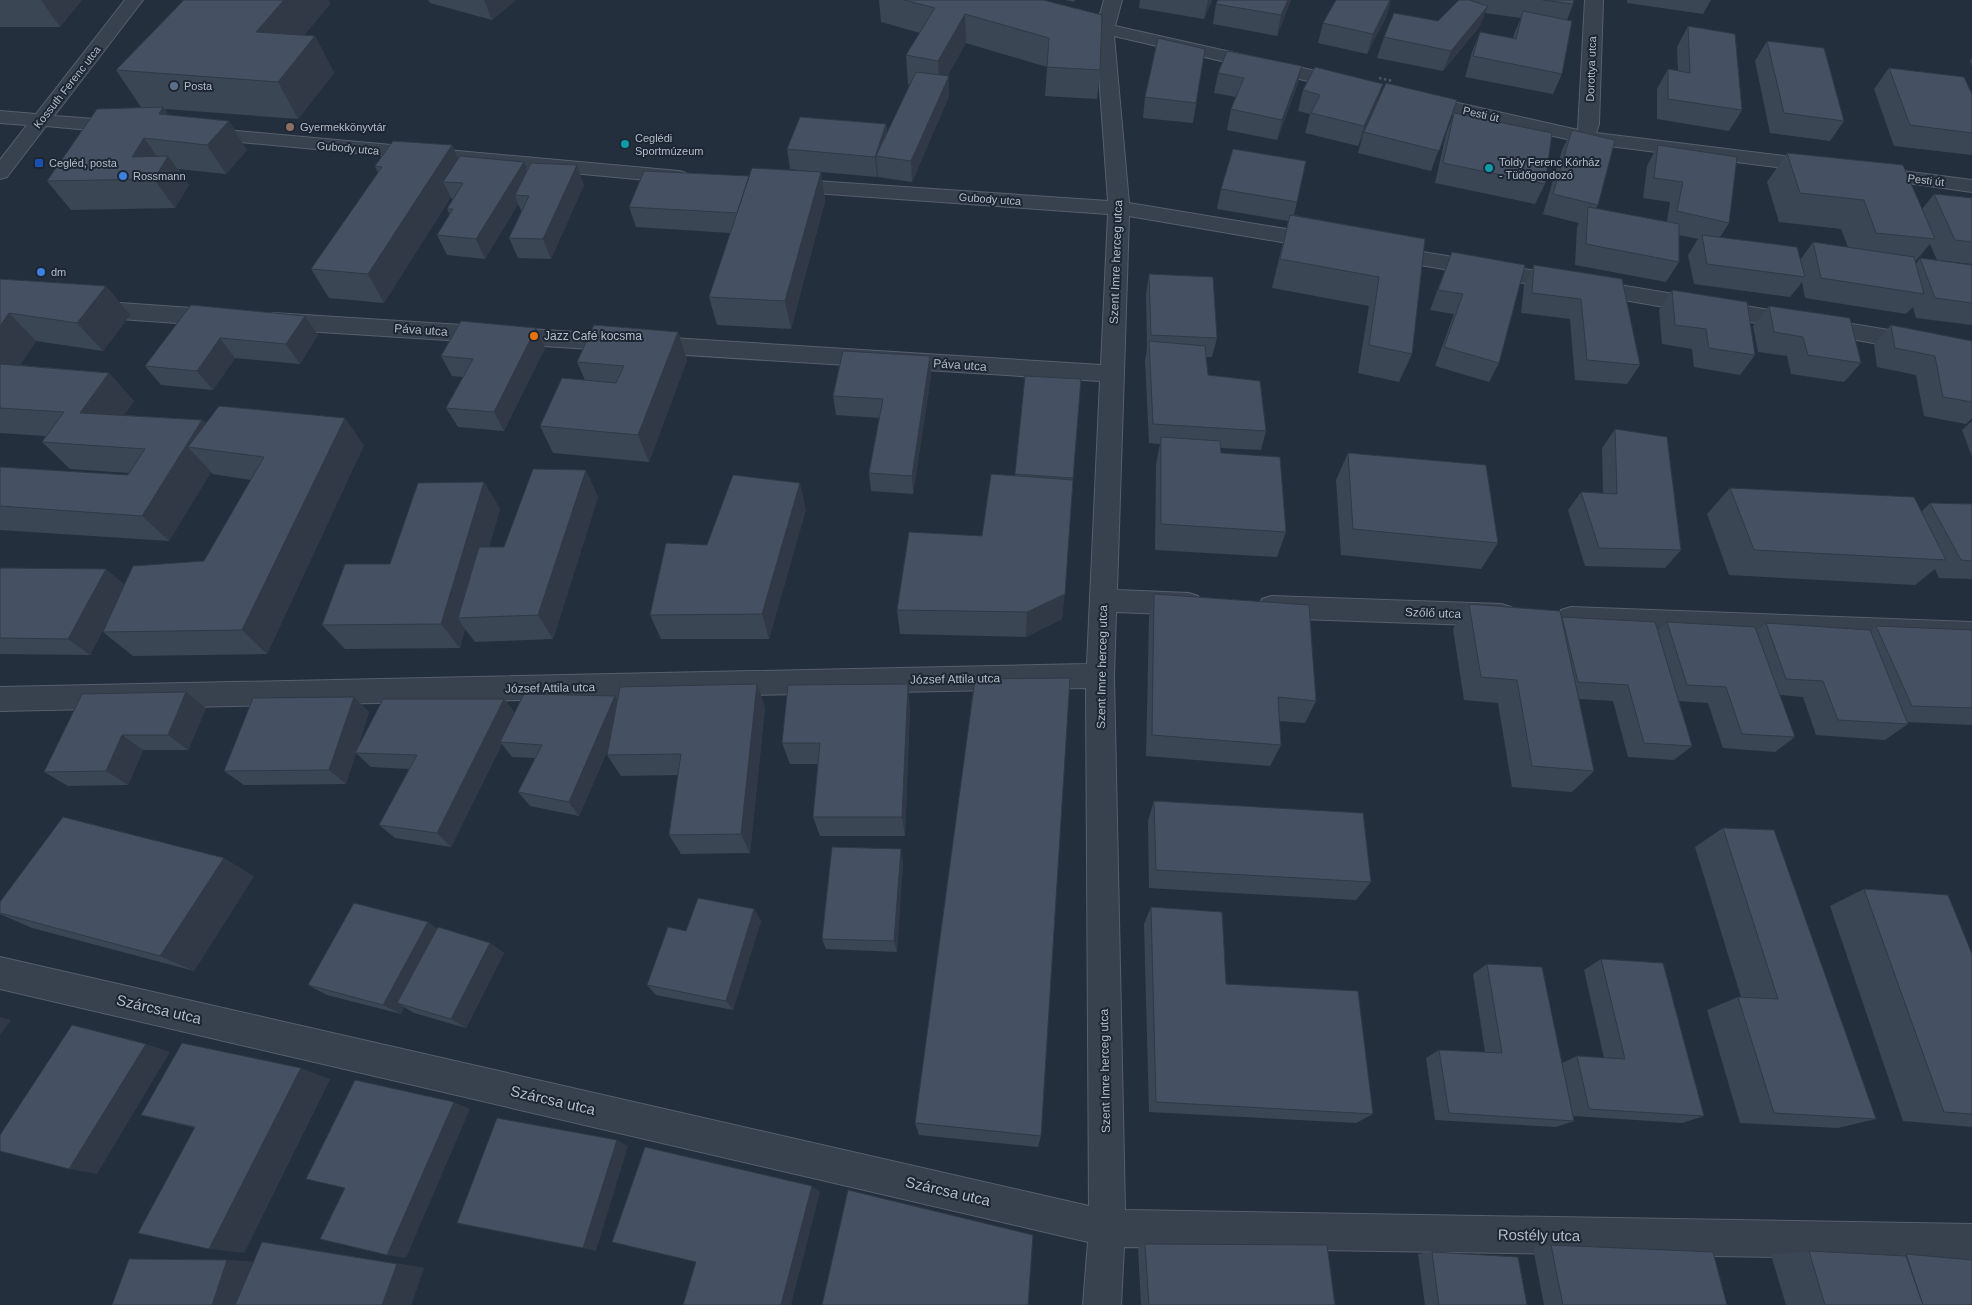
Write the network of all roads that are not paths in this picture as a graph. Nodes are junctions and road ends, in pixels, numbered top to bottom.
1 (134, 0) edge
2 (1113, 0) edge
3 (1594, 0) edge
4 (1069, 19) edge
5 (1105, 29) junction
6 (1364, 87) edge
7 (1402, 96) edge
8 (0, 117) edge
9 (43, 120) junction
10 (141, 128) edge
11 (180, 132) edge
12 (1585, 137) junction
13 (1836, 169) edge
14 (1856, 171) edge
15 (0, 173) edge
16 (702, 179) edge
17 (771, 184) edge
18 (1972, 186) edge
19 (1119, 208) junction
20 (70, 308) edge
21 (1972, 352) edge
22 (1112, 374) junction
23 (1103, 601) junction
24 (1213, 605) edge
25 (1243, 606) edge
26 (1972, 633) edge
27 (1100, 676) junction
28 (0, 699) edge
29 (0, 973) edge
30 (1107, 1228) junction
31 (1972, 1242) edge
32 (1102, 1305) edge

1 - 9 street, Kossuth Ferenc utca
2 - 5 street, Szent Imre herceg utca
3 - 12 street, Dorottya utca
4 - 5 street
5 - 6 street
5 - 19 street, Szent Imre herceg utca
7 - 12 street, Pesti út
8 - 9 street
9 - 10 street
9 - 15 street, Kossuth Ferenc utca
11 - 16 street, Gubody utca
12 - 13 street, Pesti út
14 - 18 street, Pesti út
17 - 19 street, Gubody utca
19 - 21 street, Gubody utca
19 - 22 street, Szent Imre herceg utca
20 - 22 street, Páva utca
22 - 23 street, Szent Imre herceg utca
23 - 24 street
23 - 27 street, Szent Imre herceg utca
25 - 26 street, Szőlő utca
27 - 28 street, József Attila utca
27 - 30 street, Szent Imre herceg utca
29 - 30 street, Szárcsa utca
30 - 31 street, Rostély utca
30 - 32 street, Szent Imre herceg utca

